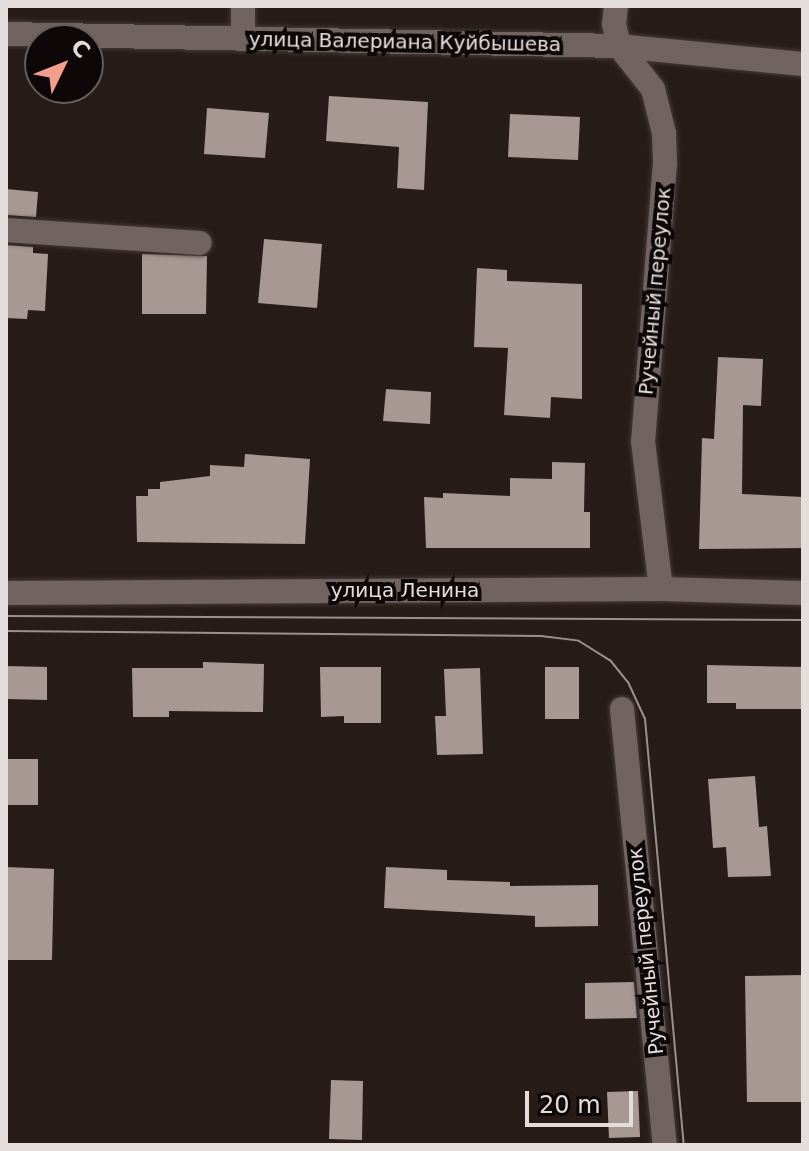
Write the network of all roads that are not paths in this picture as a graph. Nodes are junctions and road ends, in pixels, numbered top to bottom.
1 (243, 6) edge
2 (616, 6) edge
3 (6, 34) edge
4 (243, 39) junction
5 (619, 46) junction
6 (803, 64) edge
7 (6, 230) edge
8 (200, 243) dead end
9 (661, 589) junction
10 (6, 593) edge
11 (803, 593) edge
12 (622, 709) dead end
13 (665, 1145) edge

1 - 4 street
2 - 5 street
3 - 4 street, улица Валериана Куйбышева
4 - 5 street, улица Валериана Куйбышева
5 - 6 street, улица Валериана Куйбышева
5 - 9 street, Ручейный переулок
7 - 8 street
9 - 10 street, улица Ленина
9 - 11 street, улица Ленина
12 - 13 street, Ручейный переулок

